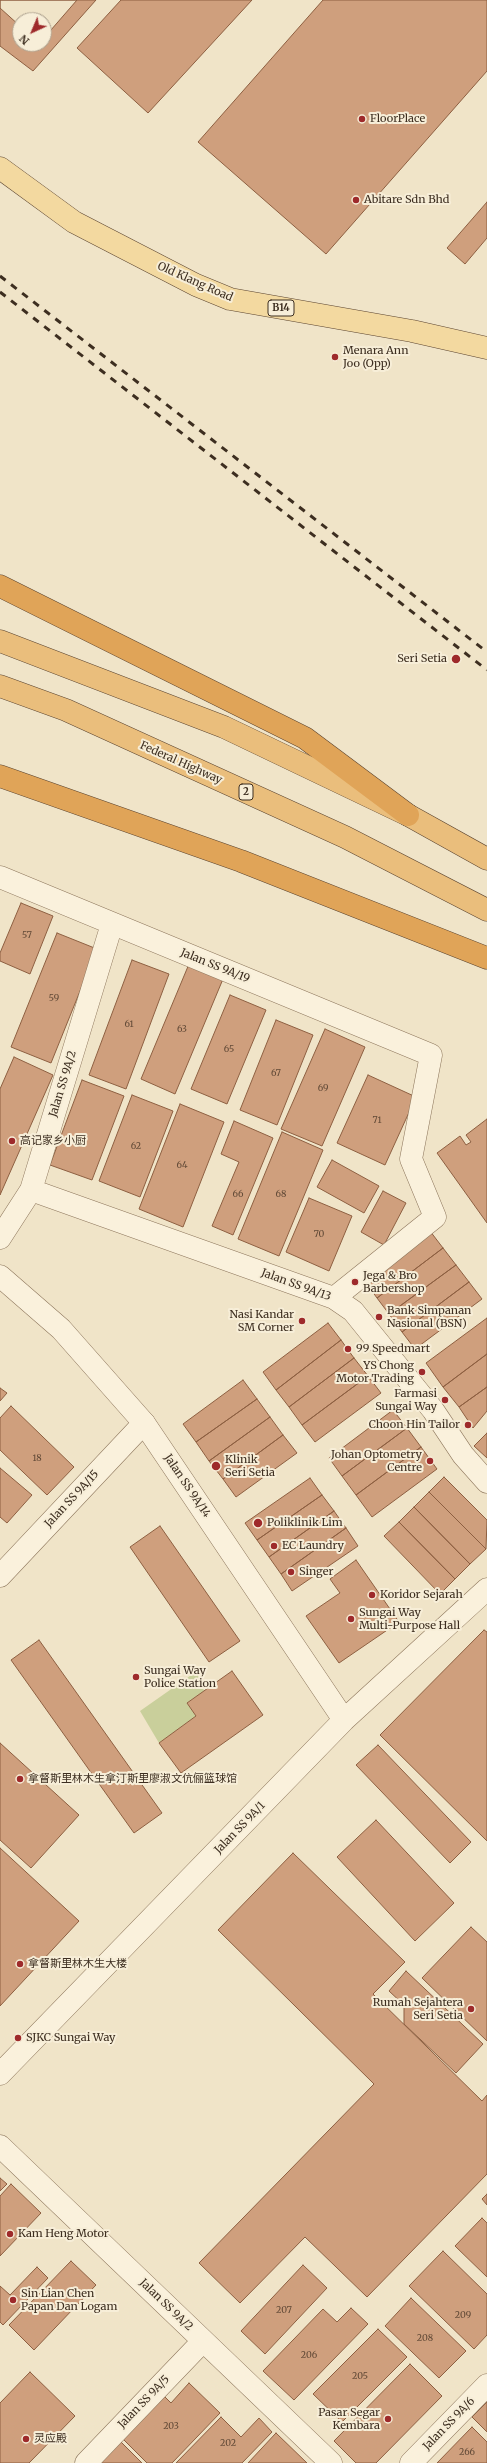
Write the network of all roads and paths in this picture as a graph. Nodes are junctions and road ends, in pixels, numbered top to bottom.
1 (0, 168) edge
2 (486, 347) edge
3 (0, 586) edge
4 (0, 641) edge
5 (0, 686) edge
6 (0, 776) edge
7 (408, 815) junction
8 (487, 859) edge
9 (0, 876) edge
10 (487, 910) edge
11 (112, 924) junction
12 (487, 958) edge
13 (31, 1190) junction
14 (0, 1238) edge
15 (0, 1276) edge
16 (334, 1298) junction
17 (144, 1423) junction
18 (487, 1482) edge
19 (0, 1576) edge
20 (487, 1589) edge
21 (344, 1720) junction
22 (0, 2074) edge
23 (0, 2146) edge
24 (203, 2341) junction
25 (487, 2385) edge
26 (86, 2463) edge
27 (331, 2463) edge
28 (412, 2463) edge

1 - 2 main road, Old Klang Road / B14
3 - 7 highway
4 - 7 highway
5 - 10 highway, Federal Highway / 2
6 - 12 highway
7 - 8 highway
9 - 11 street, Jalan SS 9A/19
11 - 13 street, Jalan SS 9A/2
11 - 16 street, Jalan SS 9A/19
13 - 14 street, Jalan SS 9A/2
13 - 16 street, Jalan SS 9A/13
15 - 17 street, Jalan SS 9A/14
16 - 18 street, Jalan SS 9A/13
17 - 19 street, Jalan SS 9A/15
17 - 21 street, Jalan SS 9A/14
20 - 21 street, Jalan SS 9A/1
21 - 22 street, Jalan SS 9A/1
23 - 24 street, Jalan SS 9A/2
24 - 26 street, Jalan SS 9A/5
24 - 27 street, Jalan SS 9A/2
25 - 28 street, Jalan SS 9A/6

